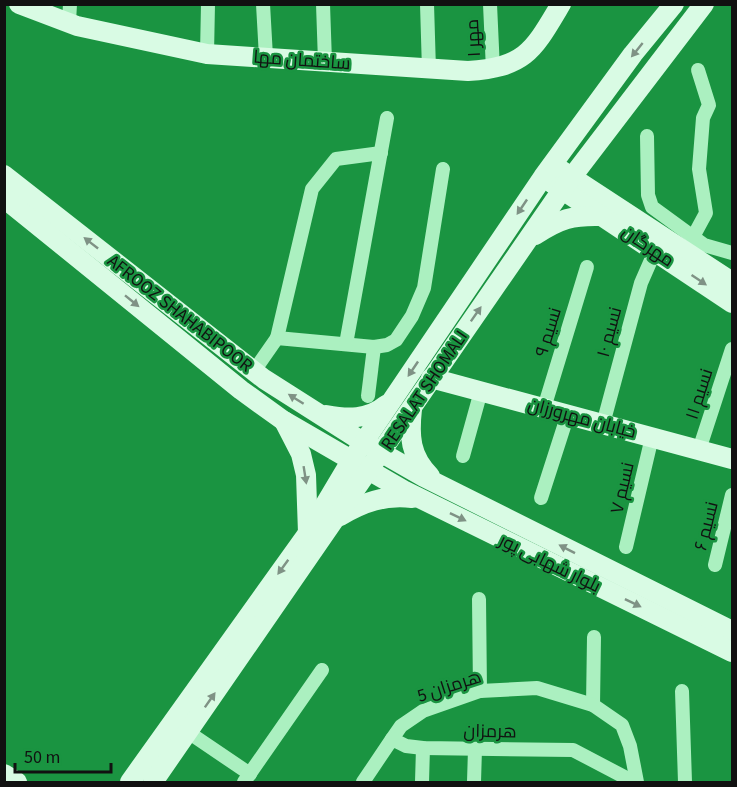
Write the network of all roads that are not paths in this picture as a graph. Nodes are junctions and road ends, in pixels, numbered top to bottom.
1 (19, 4) edge
2 (208, 4) edge
3 (263, 4) edge
4 (323, 4) edge
5 (427, 4) edge
6 (490, 4) edge
7 (561, 4) edge
8 (674, 4) edge
9 (704, 4) edge
10 (69, 13) edge
11 (207, 54) junction
12 (266, 57) junction
13 (325, 62) junction
14 (429, 70) junction
15 (492, 70) junction
16 (698, 70) dead end
17 (387, 118) dead end
18 (605, 135) junction
19 (647, 136) dead end
20 (381, 153) junction
21 (443, 169) dead end
22 (548, 170) junction
23 (4, 174) edge
24 (567, 184) junction
25 (4, 198) edge
26 (605, 209) junction
27 (693, 237) junction
28 (527, 240) junction
29 (654, 251) junction
30 (732, 253) edge
31 (587, 267) dead end
32 (732, 282) edge
33 (732, 303) edge
34 (277, 338) junction
35 (345, 345) junction
36 (374, 347) junction
37 (732, 349) edge
38 (254, 371) junction
39 (431, 378) junction
40 (481, 391) junction
41 (368, 396) dead end
42 (392, 399) junction
43 (413, 405) junction
44 (544, 408) junction
45 (320, 414) junction
46 (568, 414) junction
47 (284, 421) junction
48 (603, 424) junction
49 (652, 437) junction
50 (363, 442) junction
51 (699, 450) junction
52 (381, 453) junction
53 (463, 456) dead end
54 (732, 459) edge
55 (351, 461) junction
56 (369, 471) junction
57 (438, 484) junction
58 (732, 495) edge
59 (541, 498) dead end
60 (421, 499) junction
61 (335, 519) junction
62 (308, 533) junction
63 (626, 547) dead end
64 (715, 565) dead end
65 (479, 599) dead end
66 (732, 631) edge
67 (594, 637) dead end
68 (732, 652) edge
69 (322, 670) dead end
70 (480, 691) junction
71 (682, 691) dead end
72 (593, 705) junction
73 (180, 727) junction
74 (392, 739) junction
75 (423, 748) junction
76 (475, 749) junction
77 (4, 774) edge
78 (247, 778) edge
79 (17, 783) edge
80 (130, 783) edge
81 (153, 783) edge
82 (363, 783) edge
83 (422, 783) edge
84 (474, 783) edge
85 (635, 783) edge
86 (684, 783) edge

1 - 10 main road, ساختمان مها
2 - 11 street
3 - 12 street
4 - 13 street
5 - 14 street
6 - 15 street, مهر ۱
7 - 15 main road, ساختمان مها
8 -> 22 main road, RESALAT SHOMALI
9 - 18 main road, RESALAT SHOMALI
10 - 11 main road, ساختمان مها
11 - 12 main road, ساختمان مها
12 - 13 main road, ساختمان مها
13 - 14 main road, ساختمان مها
14 - 15 main road, ساختمان مها
16 - 27 street
17 - 20 street
18 - 24 main road, RESALAT SHOMALI
18 - 26 main road
19 - 27 street
20 - 34 street
20 - 35 street
21 - 36 street
22 - 24 main road, مهرگان
22 -> 42 main road, RESALAT SHOMALI
38 -> 23 main road, AFROOZ SHAHABIPOOR
24 - 26 main road, مهرگان
24 - 28 main road, RESALAT SHOMALI
25 -> 47 main road, AFROOZ SHAHABIPOOR
26 - 28 main road
26 - 29 main road, مهرگان
26 - 32 main road, مهرگان
27 - 30 street
39 -> 28 main road, RESALAT SHOMALI
29 -> 33 main road, مهرگان
29 - 48 street, نسیم ۱۰
31 - 44 street, نسیم ۹
34 - 35 street
34 - 38 street
35 - 36 street
36 - 41 street
37 - 51 street, نسیم ۱۱
45 -> 38 main road, AFROOZ SHAHABIPOOR
39 - 40 main road, خیابان مهرورزان
39 - 43 main road, RESALAT SHOMALI
40 - 44 main road, خیابان مهرورزان
40 - 53 street
42 - 45 main road
42 - 50 main road, RESALAT SHOMALI
43 - 52 main road, RESALAT SHOMALI
43 - 57 main road
44 - 46 main road, خیابان مهرورزان
45 - 50 main road, AFROOZ SHAHABIPOOR
46 - 48 main road, خیابان مهرورزان
46 - 59 street
47 - 55 main road, AFROOZ SHAHABIPOOR
47 -> 62 main road
48 - 49 main road, خیابان مهرورزان
49 - 51 main road, خیابان مهرورزان
49 - 63 street, نسیم ۷
50 - 52 main road, AFROOZ SHAHABIPOOR
50 - 55 main road, RESALAT SHOMALI
51 - 54 main road, خیابان مهرورزان
52 - 56 main road, RESALAT SHOMALI
52 - 57 main road, بلوار شهابی پور
55 - 56 main road, AFROOZ SHAHABIPOOR
55 - 62 main road, RESALAT SHOMALI
56 - 60 main road, بلوار شهابی پور
56 - 61 main road, RESALAT SHOMALI
66 -> 57 main road, بلوار شهابی پور
58 - 64 street, نسیم ۶
60 - 61 main road
60 -> 68 main road, بلوار شهابی پور
73 -> 61 main road, RESALAT SHOMALI
62 -> 73 main road, RESALAT SHOMALI
65 - 70 street
67 - 72 street
69 - 78 street
70 - 72 street, هرمزان 5
70 - 74 street, هرمزان 5
71 - 86 street
72 - 85 street, هرمزان 5
73 - 78 street
73 - 80 main road, RESALAT SHOMALI
73 - 81 main road, RESALAT SHOMALI
74 - 75 street, هرمزان
74 - 82 street
75 - 76 street, هرمزان
75 - 83 street
76 - 84 street
76 - 85 street, هرمزان
77 - 79 main road

